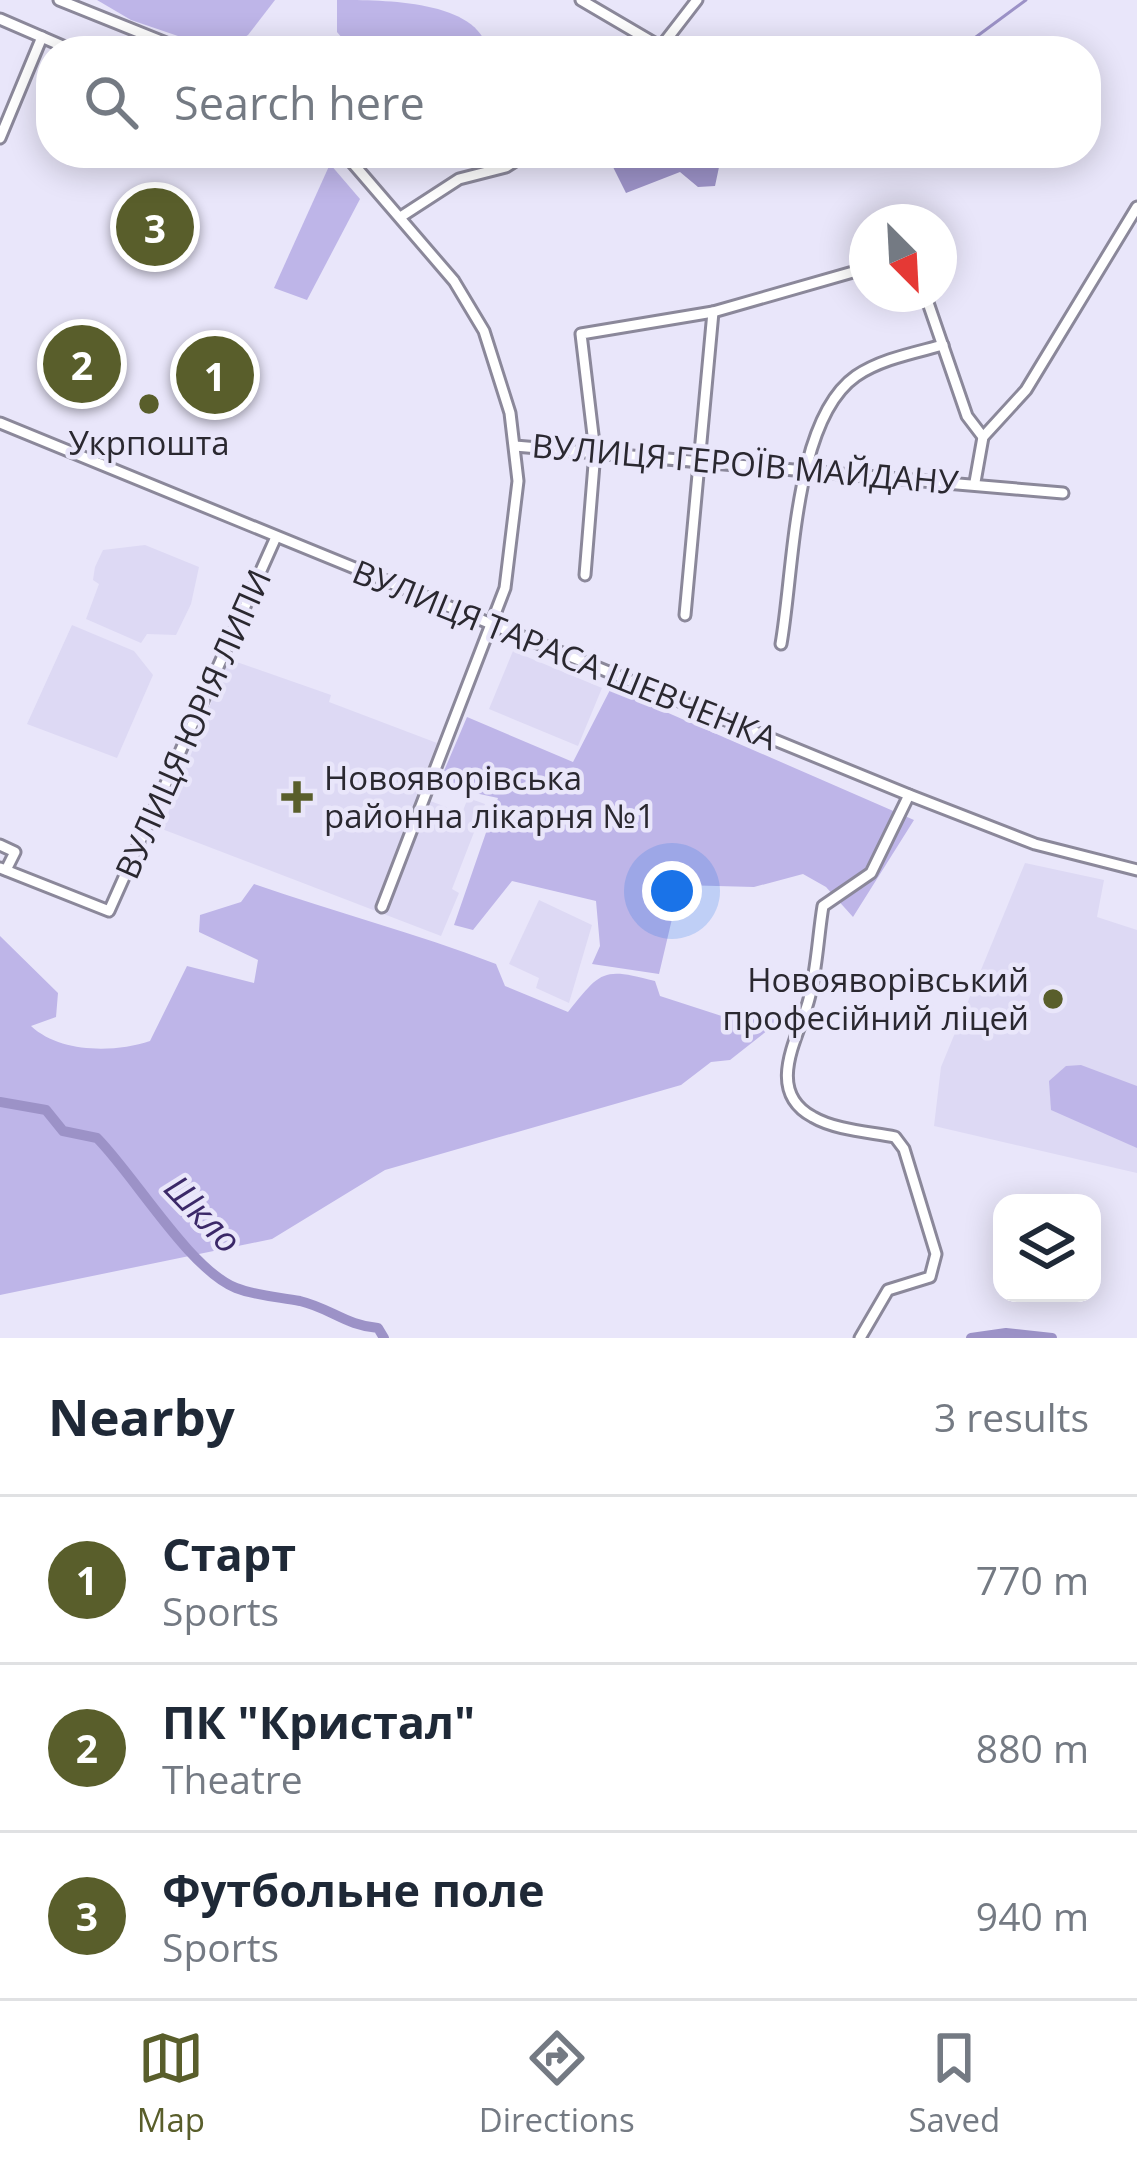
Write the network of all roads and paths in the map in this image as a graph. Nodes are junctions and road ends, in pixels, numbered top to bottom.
1 (59, 0) edge
2 (581, 0) edge
3 (698, 0) edge
4 (0, 19) edge
5 (40, 36) edge
6 (149, 36) edge
7 (638, 36) edge
8 (669, 36) edge
9 (36, 50) edge
10 (3, 121) edge
11 (0, 138) edge
12 (358, 168) edge
13 (502, 168) edge
14 (1137, 208) edge
15 (401, 216) junction
16 (849, 273) edge
17 (713, 312) junction
18 (931, 312) edge
19 (943, 345) junction
20 (0, 423) edge
21 (983, 437) junction
22 (514, 446) junction
23 (595, 452) junction
24 (703, 461) junction
25 (806, 469) junction
26 (975, 482) junction
27 (1063, 493) dead end
28 (276, 537) junction
29 (585, 575) dead end
30 (685, 616) dead end
31 (492, 625) junction
32 (781, 644) dead end
33 (909, 795) junction
34 (0, 845) edge
35 (3, 869) edge
36 (1137, 870) edge
37 (382, 907) dead end
38 (860, 1338) edge

1 - 6 street
2 - 7 street
3 - 8 street
4 - 5 street
9 - 10 street
10 - 11 street
12 - 15 street
13 - 15 street
14 - 21 street
15 - 22 street
16 - 17 street
17 - 23 street
17 - 24 street
18 - 19 street
19 - 21 street
19 - 25 street
20 - 28 street, ВУЛИЦЯ ТАРАСА ШЕВЧЕНКА
21 - 26 street
22 - 23 street, ВУЛИЦЯ ГЕРОЇВ МАЙДАНУ
22 - 31 street
23 - 24 street, ВУЛИЦЯ ГЕРОЇВ МАЙДАНУ
23 - 29 street
24 - 25 street, ВУЛИЦЯ ГЕРОЇВ МАЙДАНУ
24 - 30 street
25 - 26 street, ВУЛИЦЯ ГЕРОЇВ МАЙДАНУ
25 - 32 street
26 - 27 street, ВУЛИЦЯ ГЕРОЇВ МАЙДАНУ
28 - 31 street, ВУЛИЦЯ ТАРАСА ШЕВЧЕНКА
28 - 35 street, ВУЛИЦЯ ЮРІЯ ЛИПИ
31 - 33 street, ВУЛИЦЯ ТАРАСА ШЕВЧЕНКА
31 - 37 street
33 - 36 street, ВУЛИЦЯ ТАРАСА ШЕВЧЕНКА
33 - 38 street
34 - 35 street

